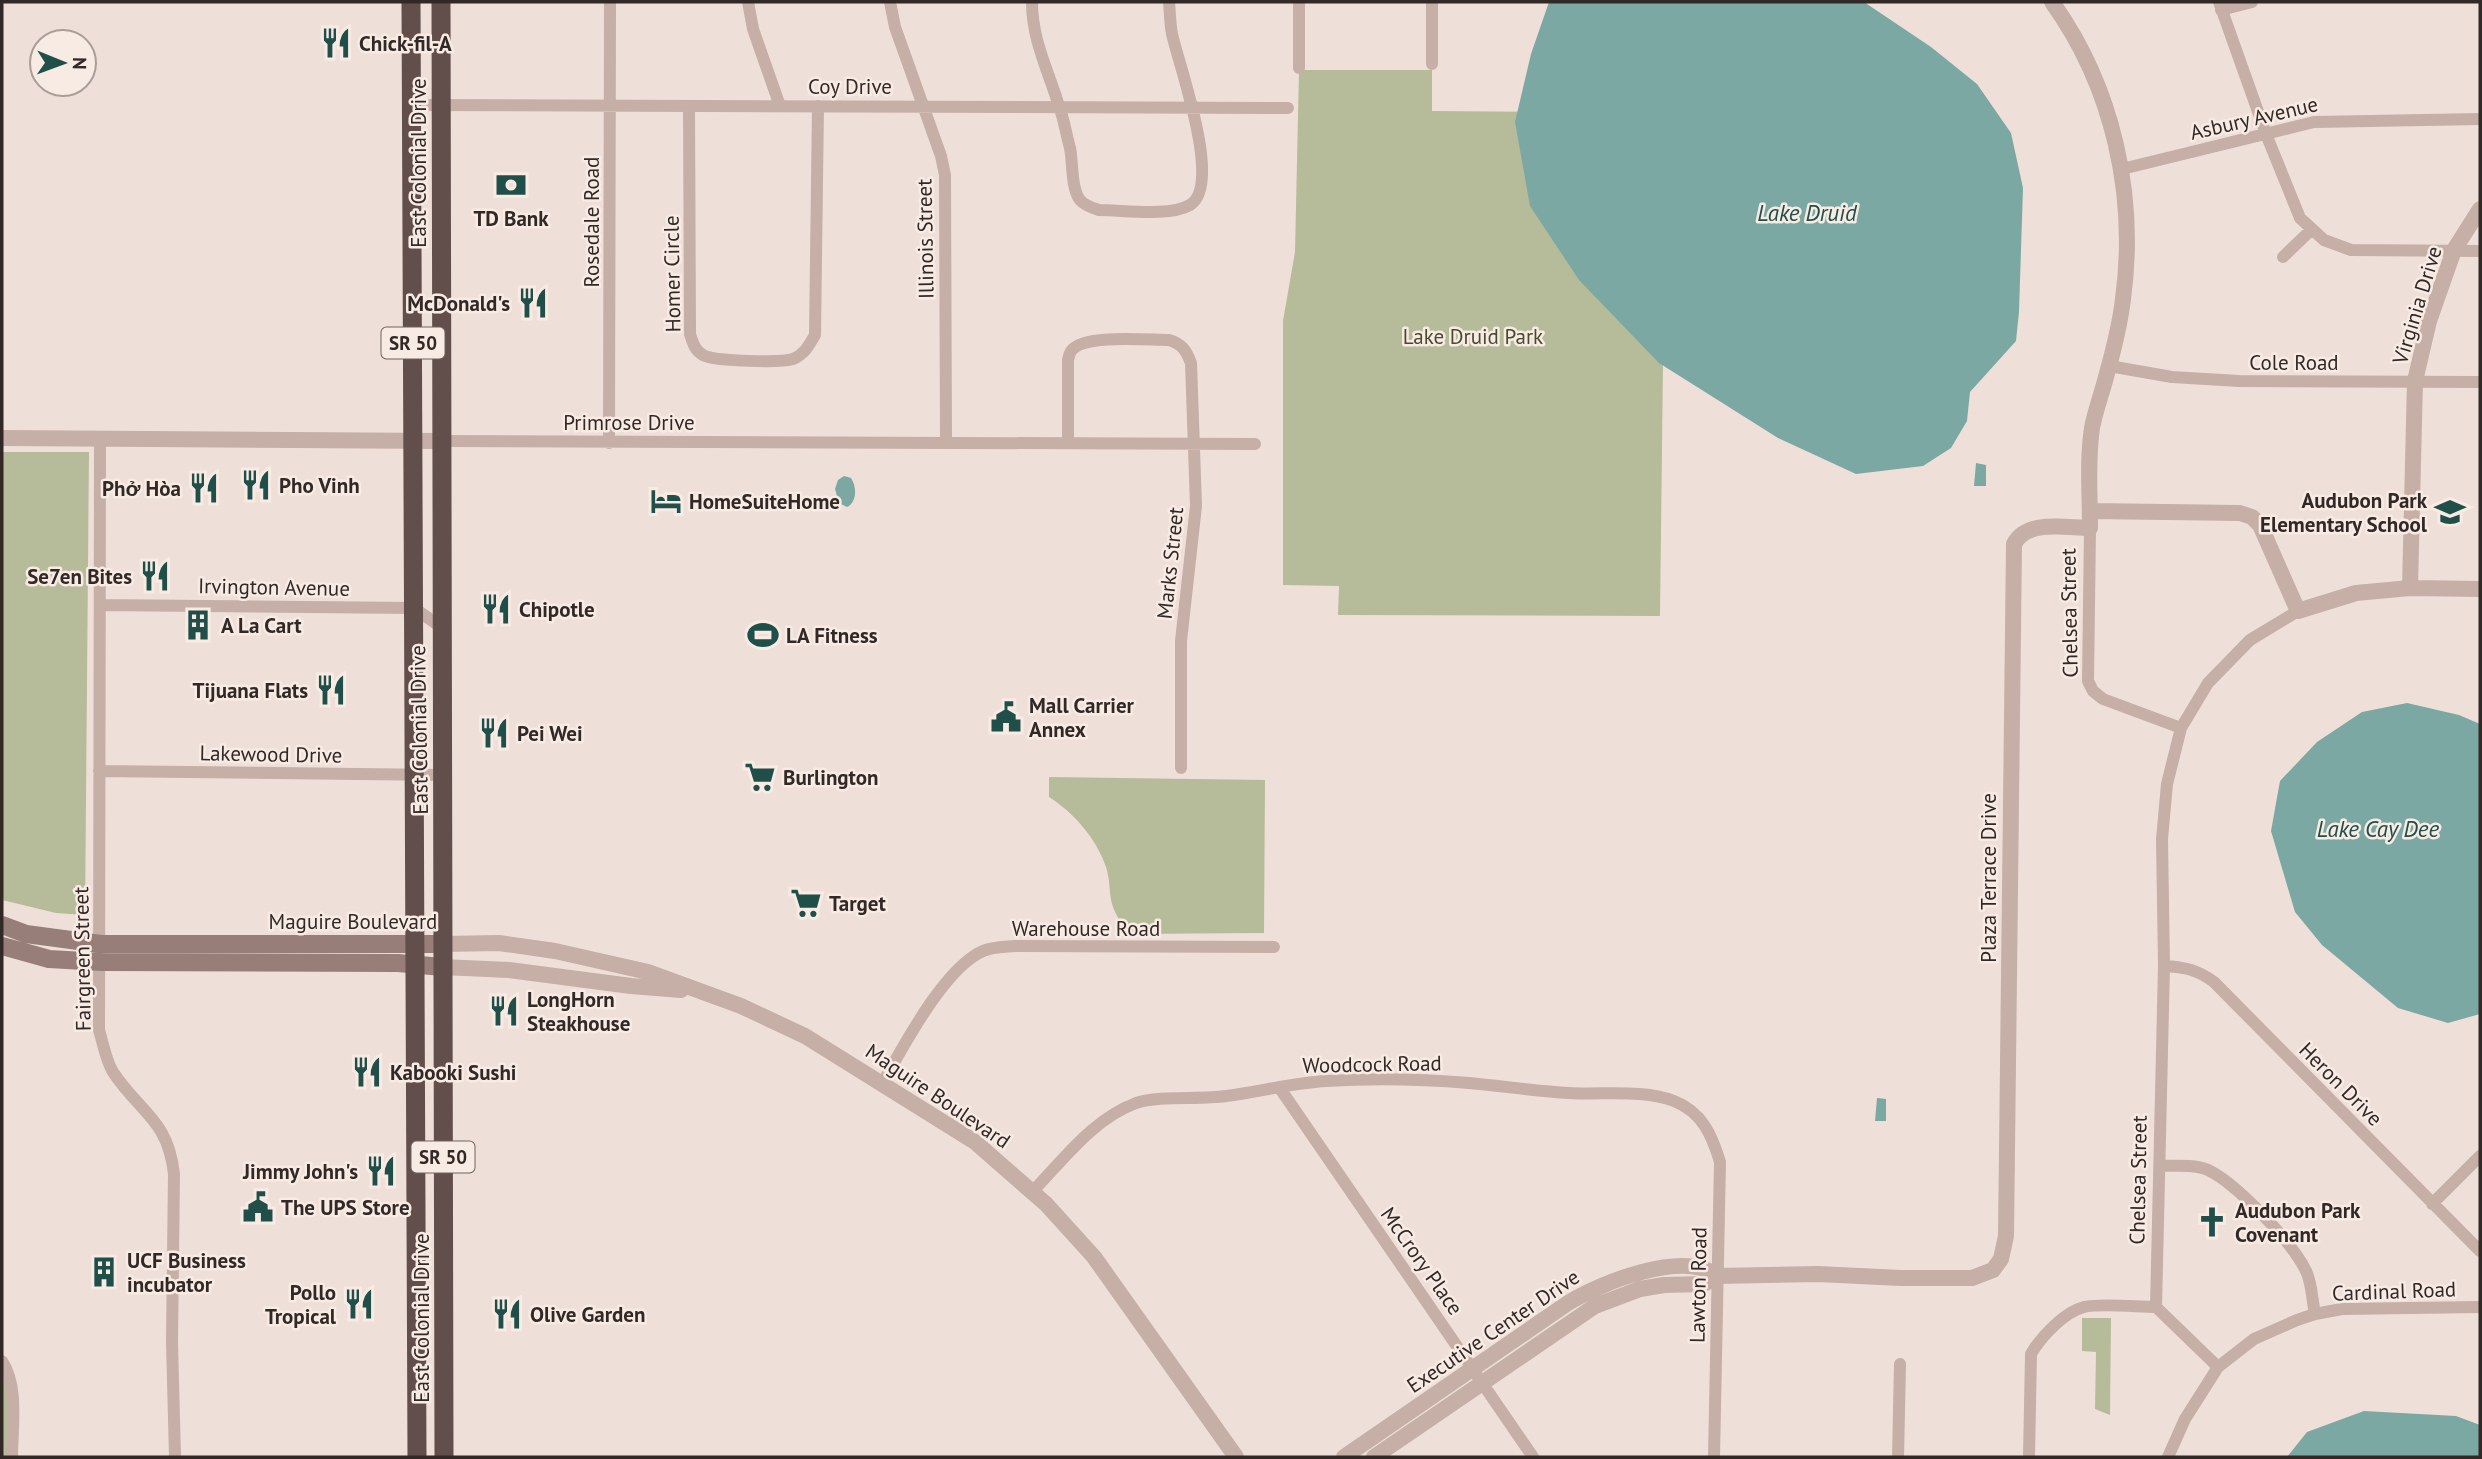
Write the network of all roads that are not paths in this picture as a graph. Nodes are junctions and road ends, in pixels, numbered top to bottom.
1 (411, 2) edge
2 (441, 2) edge
3 (610, 2) edge
4 (748, 2) edge
5 (890, 2) edge
6 (1032, 2) edge
7 (1169, 2) edge
8 (1299, 2) edge
9 (1432, 2) edge
10 (2052, 2) edge
11 (2252, 2) edge
12 (2220, 6) edge
13 (1432, 64) dead end
14 (1299, 68) dead end
15 (412, 105) junction
16 (441, 105) junction
17 (922, 105) junction
18 (611, 106) junction
19 (689, 106) junction
20 (780, 106) junction
21 (818, 106) junction
22 (1060, 106) junction
23 (1192, 107) junction
24 (1288, 108) dead end
25 (2480, 119) edge
26 (2266, 134) junction
27 (2122, 169) junction
28 (2480, 209) edge
29 (2312, 229) junction
30 (2454, 250) junction
31 (2480, 251) edge
32 (2283, 257) dead end
33 (2109, 366) junction
34 (2415, 381) junction
35 (2480, 382) edge
36 (2, 438) edge
37 (100, 439) junction
38 (414, 441) junction
39 (441, 441) junction
40 (946, 442) junction
41 (609, 443) junction
42 (1068, 443) junction
43 (1194, 444) junction
44 (1255, 444) dead end
45 (2090, 511) junction
46 (2090, 528) junction
47 (2410, 588) junction
48 (2480, 589) edge
49 (101, 605) junction
50 (414, 608) junction
51 (2298, 611) junction
52 (441, 627) junction
53 (2181, 728) junction
54 (1181, 768) dead end
55 (99, 771) junction
56 (415, 775) junction
57 (441, 775) junction
58 (2, 925) edge
59 (101, 943) junction
60 (416, 944) junction
61 (443, 944) junction
62 (2, 946) edge
63 (1274, 947) dead end
64 (101, 962) junction
65 (416, 965) junction
66 (2164, 966) junction
67 (442, 967) junction
68 (701, 991) junction
69 (882, 1084) junction
70 (1279, 1087) junction
71 (1699, 1118) joint
72 (2480, 1156) edge
73 (2160, 1166) junction
74 (416, 1168) junction
75 (1032, 1191) junction
76 (2432, 1204) junction
77 (2480, 1251) edge
78 (1717, 1276) junction
79 (1972, 1278) joint
80 (2157, 1307) junction
81 (2480, 1307) edge
82 (2315, 1314) junction
83 (416, 1341) junction
84 (443, 1347) junction
85 (2, 1361) edge
86 (1900, 1364) dead end
87 (2218, 1367) junction
88 (1477, 1376) junction
89 (444, 1448) edge
90 (12, 1457) edge
91 (175, 1457) edge
92 (417, 1457) edge
93 (1236, 1457) edge
94 (1344, 1457) edge
95 (1374, 1457) edge
96 (1533, 1457) edge
97 (1714, 1457) edge
98 (1898, 1457) edge
99 (2029, 1457) edge
100 (2168, 1457) edge

1 - 15 highway, East Colonial Drive / SR 50
2 - 16 highway, East Colonial Drive / SR 50
3 - 18 street, Rosedale Road
4 - 20 street
5 - 17 street, Illinois Street
6 - 22 street
7 - 23 street
8 - 14 street
9 - 13 street
10 - 27 street, Chelsea Street
11 - 12 street
12 - 26 street
15 - 16 street, Coy Drive
15 - 38 highway, East Colonial Drive / SR 50
16 - 18 street, Coy Drive
16 - 39 highway, East Colonial Drive / SR 50
17 - 21 street, Coy Drive
17 - 22 street, Coy Drive
17 - 40 street, Illinois Street
18 - 19 street, Coy Drive
18 - 41 street, Rosedale Road
19 - 20 street, Coy Drive
19 - 21 street, Homer Circle
20 - 21 street, Coy Drive
22 - 23 street, Coy Drive
22 - 23 street
23 - 24 street, Coy Drive
25 - 26 street, Asbury Avenue
26 - 27 street, Asbury Avenue
26 - 29 street
27 - 33 street, Chelsea Street
28 - 30 street, Virginia Drive
29 - 30 street
29 - 32 street
30 - 31 street
30 - 34 street, Virginia Drive
33 - 34 street, Cole Road
33 - 45 street, Chelsea Street
34 - 35 street, Cole Road
34 - 47 street, Virginia Drive
36 - 37 street, Primrose Drive
37 - 38 street, Primrose Drive
37 - 49 street, Fairgreen Street
38 - 39 street, Primrose Drive
38 - 50 highway, East Colonial Drive / SR 50
39 - 41 street, Primrose Drive
39 - 52 highway, East Colonial Drive / SR 50
40 - 41 street, Primrose Drive
40 - 42 street, Primrose Drive
42 - 43 street, Primrose Drive
42 - 43 street, Marks Street
43 - 44 street, Primrose Drive
43 - 54 street, Marks Street
45 - 46 street, Chelsea Street
45 - 51 street
46 - 53 street, Chelsea Street
46 - 79 street, Plaza Terrace Drive
47 - 48 street
47 - 51 street
49 - 50 street, Irvington Avenue
49 - 55 street, Fairgreen Street
50 - 52 street
50 - 56 highway, East Colonial Drive / SR 50
51 - 53 street
52 - 57 highway, East Colonial Drive / SR 50
53 - 66 street, Chelsea Street
55 - 56 street, Lakewood Drive
55 - 59 street, Fairgreen Street
56 - 57 street, Lakewood Drive
56 - 60 highway, East Colonial Drive / SR 50
57 - 61 highway, East Colonial Drive / SR 50
58 - 59 main road, Maguire Boulevard
59 - 60 main road, Maguire Boulevard
59 - 64 street, Fairgreen Street
60 - 61 main road, Maguire Boulevard
60 - 65 highway, East Colonial Drive / SR 50
61 - 67 highway, East Colonial Drive / SR 50
61 - 68 street, Maguire Boulevard
62 - 64 main road, Maguire Boulevard
63 - 69 street, Warehouse Road
64 - 65 main road, Maguire Boulevard
64 - 91 street, Fairgreen Street
65 - 67 main road, Maguire Boulevard
65 - 74 highway, East Colonial Drive / SR 50
66 - 73 street, Chelsea Street
66 - 76 street, Heron Drive
67 - 68 street, Maguire Boulevard
67 - 84 highway, East Colonial Drive / SR 50
68 - 69 street, Maguire Boulevard
69 - 75 street, Maguire Boulevard
70 - 71 street, Woodcock Road
70 - 75 street, Woodcock Road
70 - 88 street, McCrory Place
71 - 78 street, Lawton Road
72 - 76 street
73 - 80 street, Chelsea Street
73 - 82 street
74 - 83 highway, East Colonial Drive / SR 50
74 - 84 highway
75 - 93 street, Maguire Boulevard
76 - 77 street, Heron Drive
78 - 79 street, Executive Center Drive
78 - 88 street, Executive Center Drive
78 - 97 street, Lawton Road
80 - 87 street
80 - 99 street
81 - 82 street, Cardinal Road
82 - 87 street, Cardinal Road
83 - 89 highway
83 - 92 highway, East Colonial Drive / SR 50
84 - 89 highway, East Colonial Drive / SR 50
85 - 90 street
86 - 98 street
87 - 100 street
88 - 94 street, Executive Center Drive
88 - 95 street, Executive Center Drive
88 - 96 street, McCrory Place

